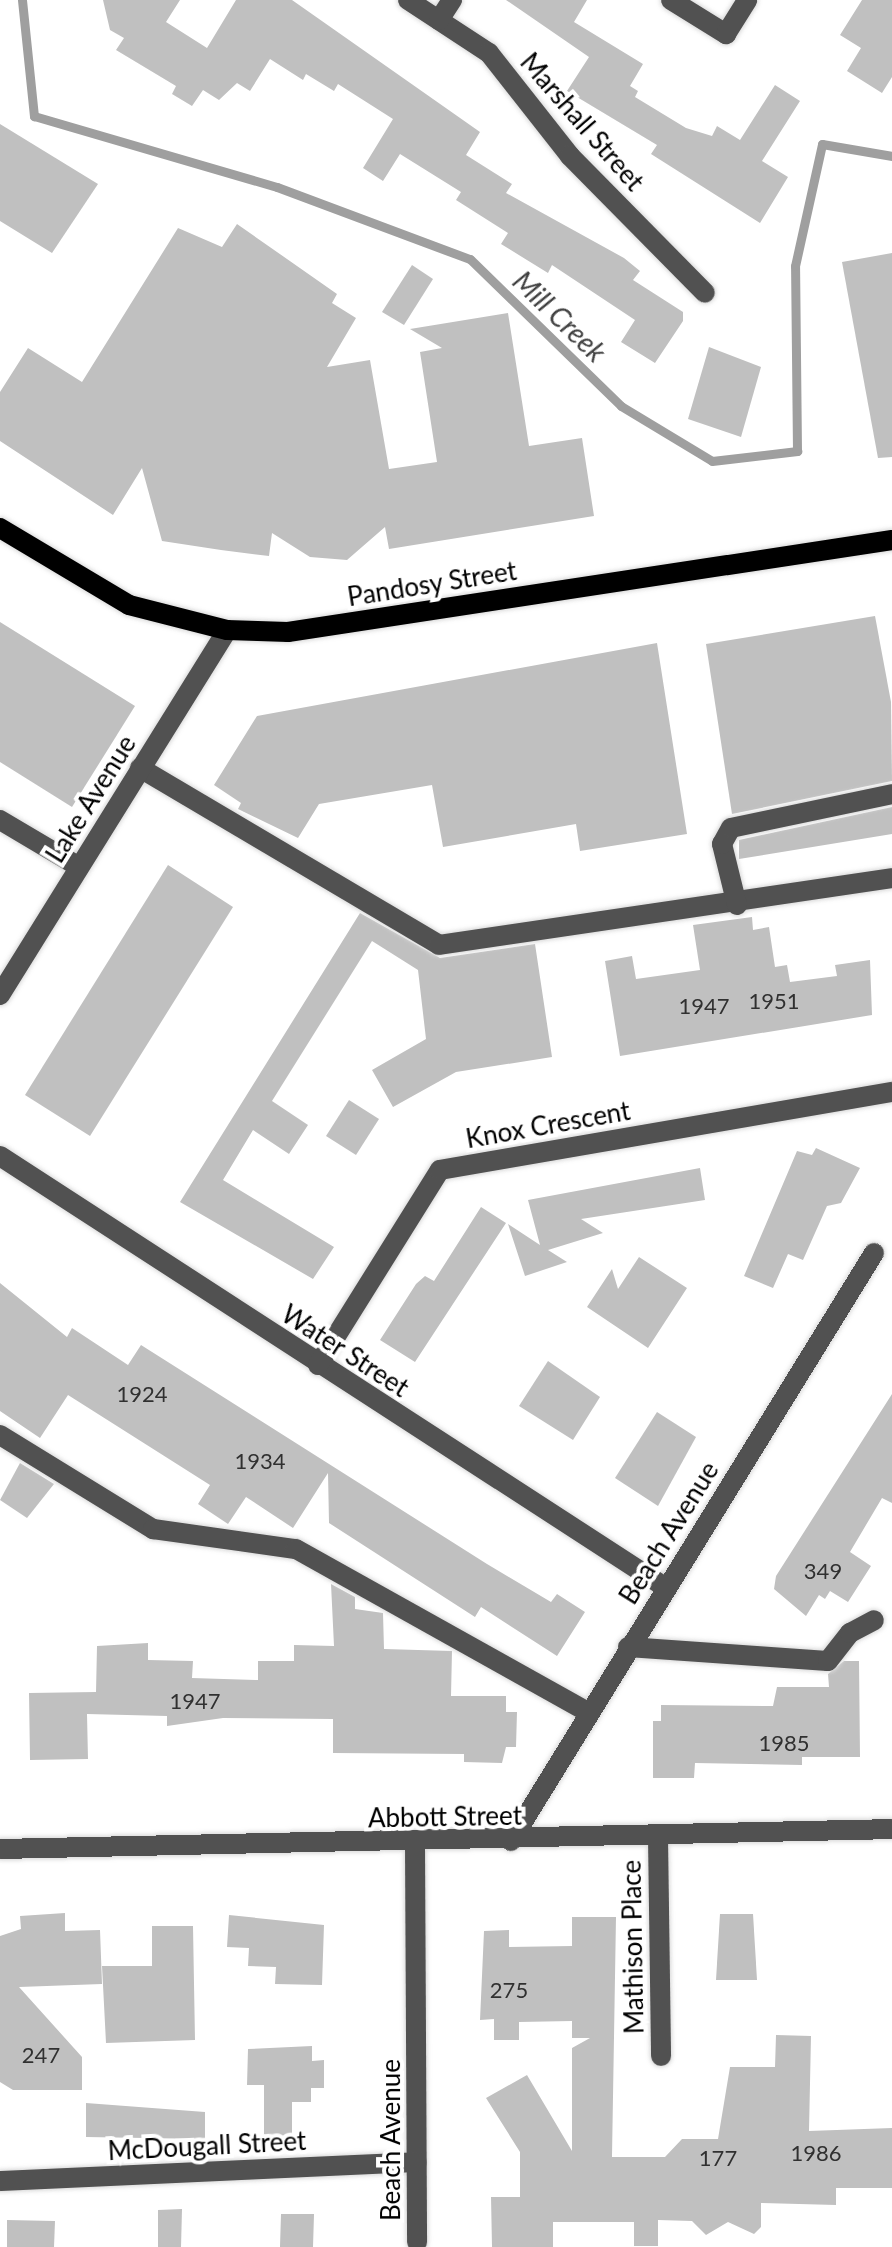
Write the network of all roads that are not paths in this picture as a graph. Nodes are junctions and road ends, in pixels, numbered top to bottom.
1 (408, 0) edge
2 (452, 0) edge
3 (671, 0) edge
4 (747, 0) edge
5 (439, 20) junction
6 (705, 293) dead end
7 (0, 528) edge
8 (892, 540) edge
9 (227, 630) junction
10 (140, 768) junction
11 (892, 794) edge
12 (0, 820) edge
13 (79, 867) junction
14 (892, 878) edge
15 (737, 905) junction
16 (0, 995) edge
17 (892, 1092) edge
18 (0, 1156) edge
19 (874, 1253) dead end
20 (318, 1365) junction
21 (0, 1435) edge
22 (665, 1587) junction
23 (874, 1620) dead end
24 (628, 1647) junction
25 (589, 1713) junction
26 (892, 1829) edge
27 (658, 1837) junction
28 (511, 1841) junction
29 (415, 1845) junction
30 (0, 1849) edge
31 (661, 2056) dead end
32 (417, 2162) junction
33 (0, 2181) edge
34 (417, 2242) dead end

1 - 5 street, Marshall Street
2 - 5 street
3 - 4 street
5 - 6 street, Marshall Street
7 - 9 main road, Pandosy Street
8 - 9 main road, Pandosy Street
9 - 10 street, Lake Avenue
10 - 13 street, Lake Avenue
10 - 15 street
11 - 15 street
12 - 13 street
13 - 16 street, Lake Avenue
14 - 15 street
17 - 20 street, Knox Crescent
18 - 20 street, Water Street
19 - 22 street, Beach Avenue
20 - 22 street, Water Street
21 - 25 street
22 - 24 street, Beach Avenue
23 - 24 street
24 - 25 street, Beach Avenue
25 - 28 street, Beach Avenue
26 - 27 street, Abbott Street
27 - 28 street, Abbott Street
27 - 31 street, Mathison Place
28 - 29 street, Abbott Street
29 - 30 street, Abbott Street
29 - 32 street, Beach Avenue
32 - 33 street, McDougall Street
32 - 34 street, Beach Avenue

